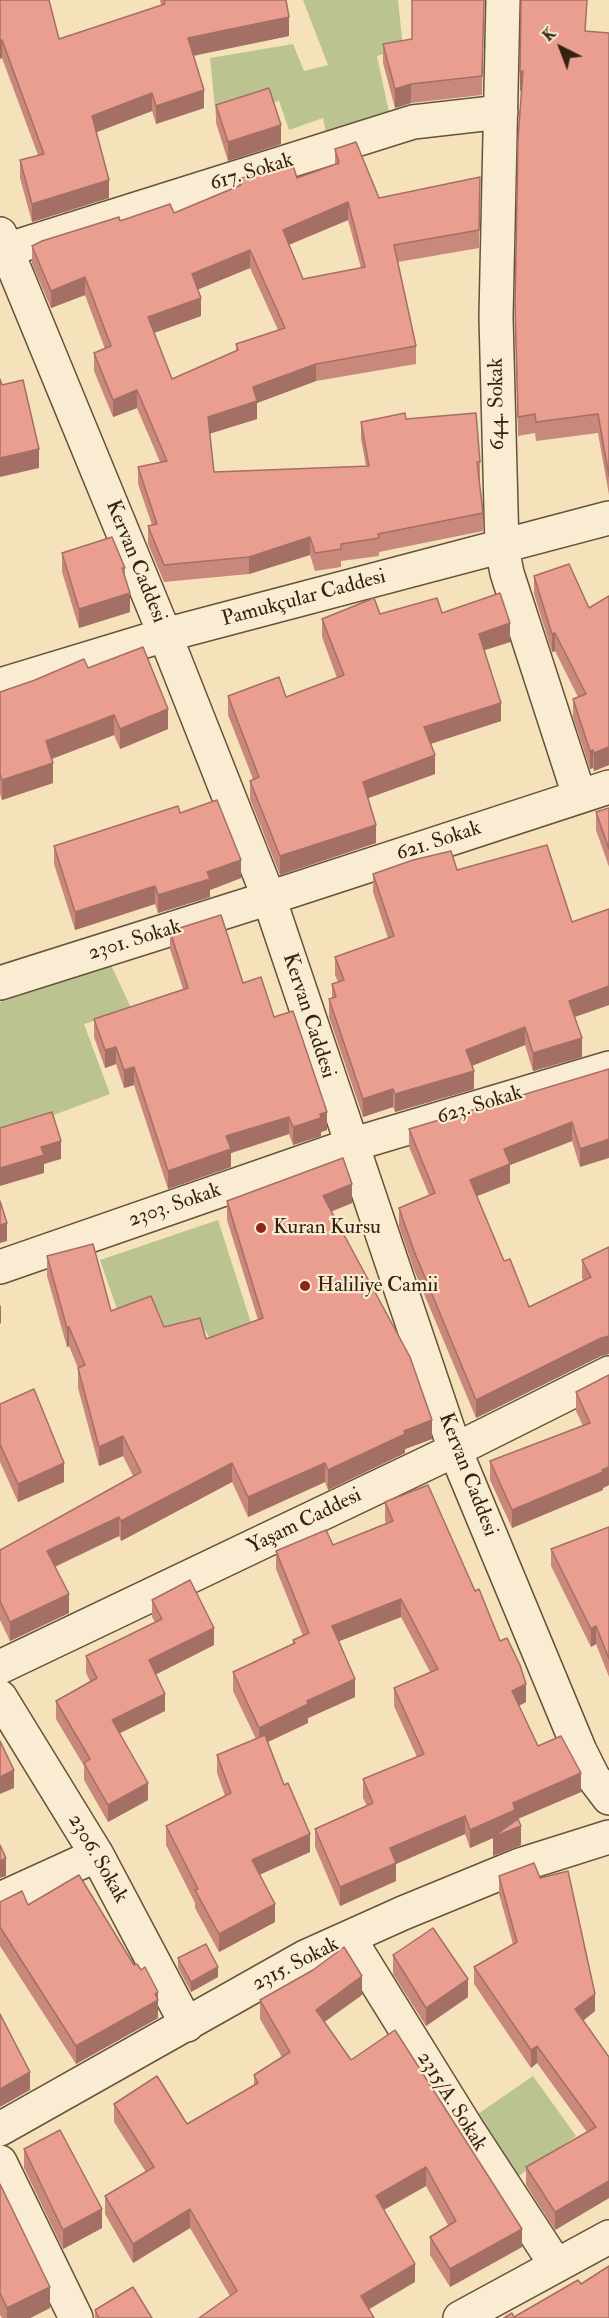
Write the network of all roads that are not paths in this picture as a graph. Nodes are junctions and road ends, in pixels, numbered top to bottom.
1 (503, 0) edge
2 (501, 112) junction
3 (3, 242) edge
4 (609, 518) edge
5 (502, 548) junction
6 (165, 635) junction
7 (0, 685) edge
8 (594, 791) edge
9 (269, 898) junction
10 (0, 983) edge
11 (609, 1068) edge
12 (351, 1145) junction
13 (0, 1267) edge
14 (609, 1373) edge
15 (455, 1450) junction
16 (0, 1667) edge
17 (0, 1697) edge
18 (609, 1798) edge
19 (609, 1837) edge
20 (97, 1855) junction
21 (0, 1899) edge
22 (349, 1938) junction
23 (187, 2025) junction
24 (0, 2129) edge
25 (0, 2162) edge
26 (609, 2237) edge
27 (556, 2265) junction
28 (76, 2318) edge
29 (460, 2318) edge

1 - 2 street, 644. Sokak
2 - 3 street, 617. Sokak
2 - 5 street, 644. Sokak
3 - 6 street, Kervan Caddesi
4 - 5 street, Pamukçular Caddesi
5 - 6 street, Pamukçular Caddesi
5 - 8 street, 644. Sokak
6 - 7 street, Pamukçular Caddesi
6 - 9 street, Kervan Caddesi
8 - 9 street, 621. Sokak
9 - 10 street, 2301. Sokak
9 - 12 street, Kervan Caddesi
11 - 12 street, 623. Sokak
12 - 13 street, 2303. Sokak
12 - 15 street, Kervan Caddesi
14 - 15 street, Yaşam Caddesi
15 - 16 street, Yaşam Caddesi
15 - 18 street, Kervan Caddesi
17 - 20 street, 2306. Sokak
19 - 22 street, 2315. Sokak
20 - 21 street
20 - 23 street, 2306. Sokak
22 - 23 street, 2315. Sokak
22 - 27 street, 2315/A. Sokak
23 - 24 street, 2315. Sokak
25 - 28 street
26 - 27 street
27 - 29 street

